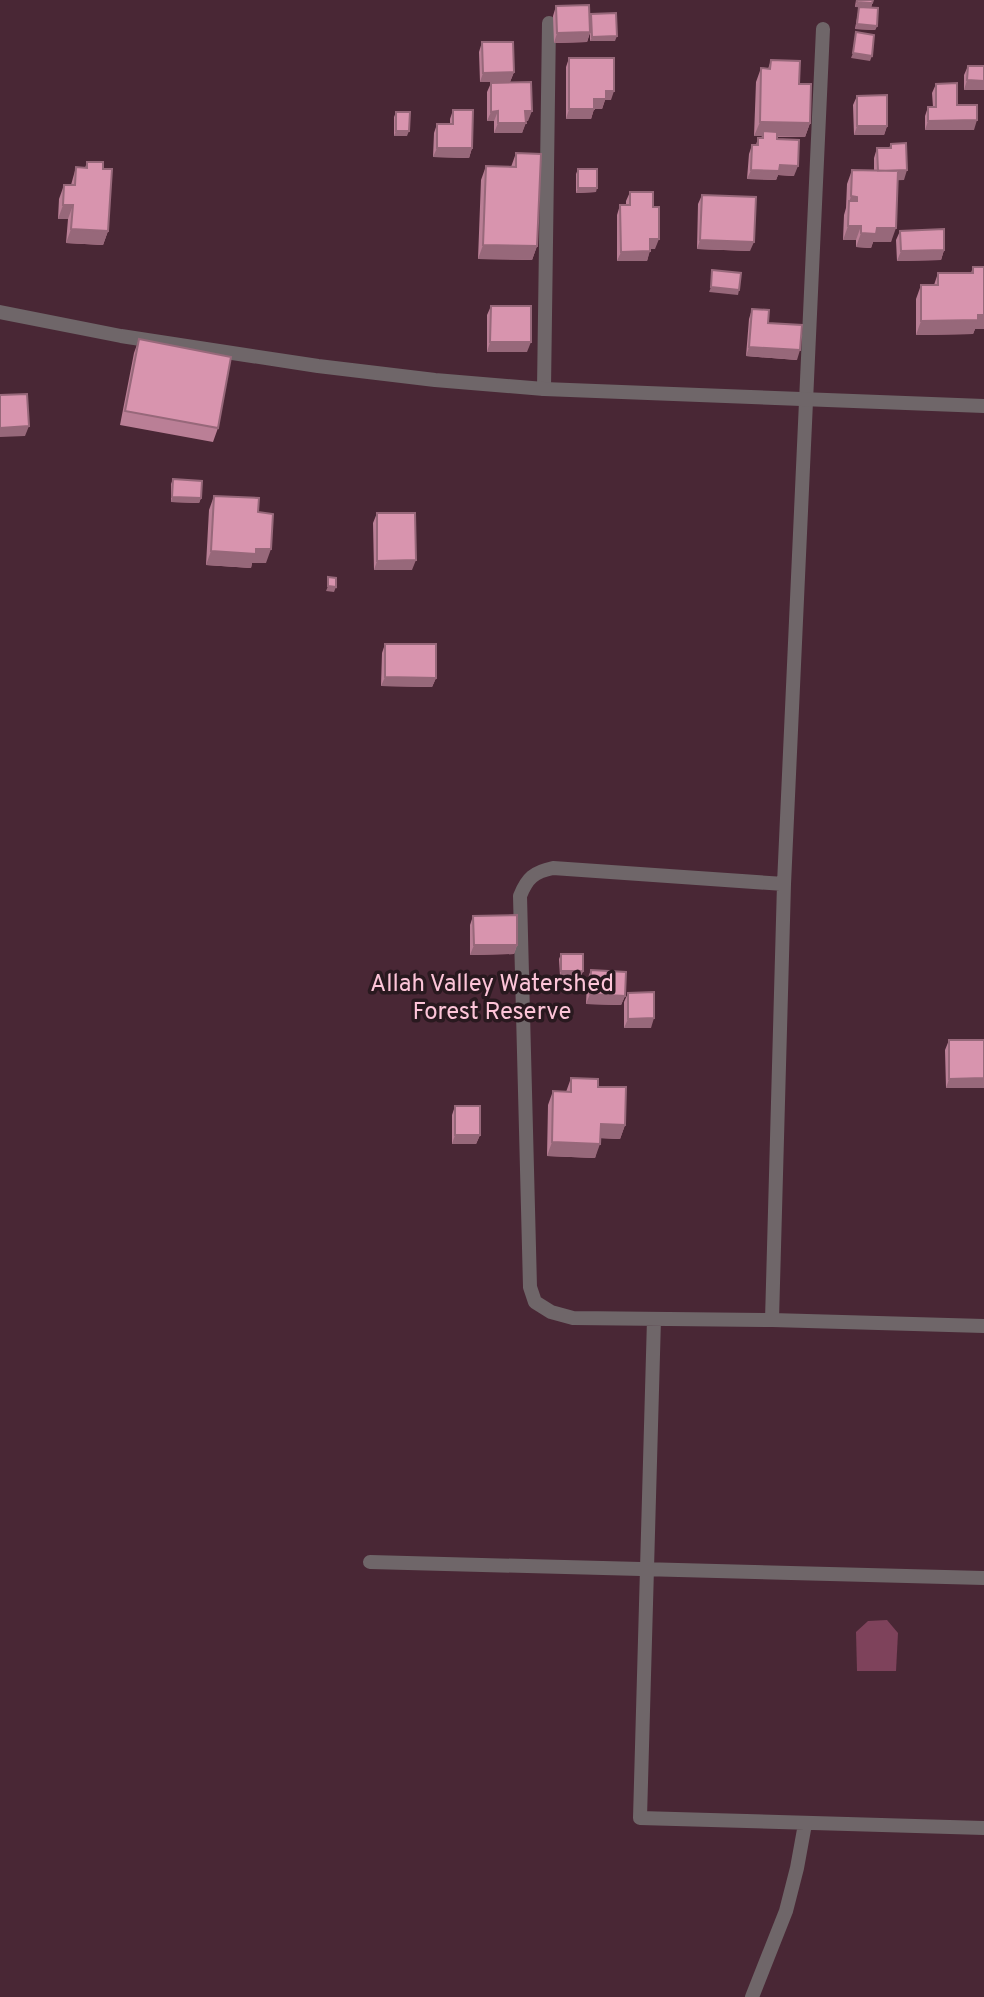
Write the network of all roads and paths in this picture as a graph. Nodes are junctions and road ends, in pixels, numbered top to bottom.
1 (549, 23) dead end
2 (823, 29) dead end
3 (0, 312) edge
4 (544, 389) junction
5 (806, 399) junction
6 (984, 406) edge
7 (784, 884) junction
8 (654, 1319) junction
9 (772, 1320) junction
10 (984, 1326) edge
11 (370, 1562) dead end
12 (647, 1568) junction
13 (984, 1578) edge
14 (805, 1824) junction
15 (984, 1828) edge
16 (752, 1997) edge

1 - 4 street
2 - 5 street
3 - 4 street
4 - 5 street
5 - 6 street
5 - 7 street
7 - 8 street
7 - 9 street
8 - 9 street
8 - 12 street
9 - 10 street
11 - 12 street
12 - 13 street
12 - 14 street
14 - 15 street
14 - 16 street

